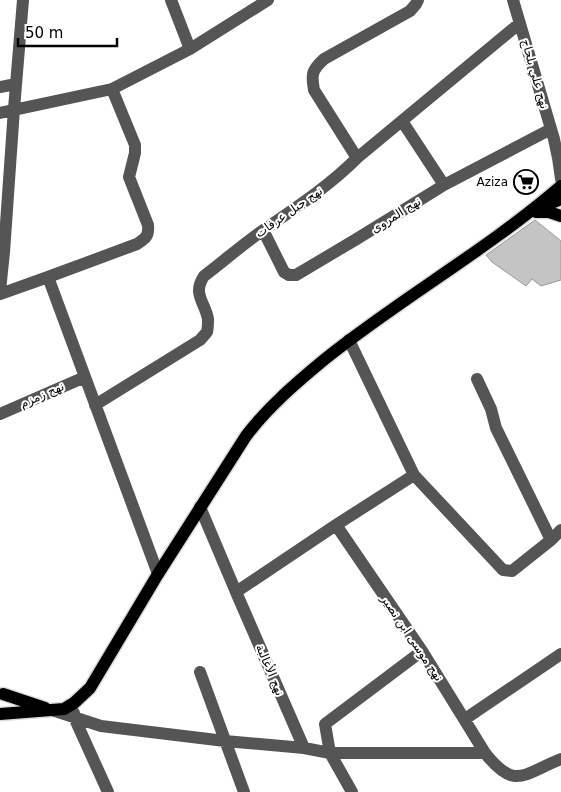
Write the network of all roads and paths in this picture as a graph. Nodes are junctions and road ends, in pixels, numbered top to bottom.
1 (23, 0) edge
2 (170, 0) edge
3 (268, 0) edge
4 (418, 0) edge
5 (513, 0) edge
6 (520, 23) junction
7 (190, 49) junction
8 (16, 84) junction
9 (0, 86) edge
10 (112, 89) junction
11 (14, 109) junction
12 (0, 113) edge
13 (402, 121) junction
14 (550, 129) junction
15 (357, 158) junction
16 (561, 179) edge
17 (444, 185) junction
18 (561, 186) edge
19 (561, 199) edge
20 (531, 212) junction
21 (561, 216) edge
22 (263, 230) junction
23 (2, 252) edge
24 (48, 277) junction
25 (0, 292) edge
26 (349, 340) junction
27 (85, 377) junction
28 (478, 379) dead end
29 (95, 405) junction
30 (0, 414) edge
31 (414, 475) junction
32 (200, 507) junction
33 (336, 525) junction
34 (561, 530) edge
35 (551, 540) junction
36 (158, 574) junction
37 (236, 592) junction
38 (422, 651) junction
39 (561, 654) edge
40 (200, 672) dead end
41 (1, 692) edge
42 (74, 703) junction
43 (52, 710) junction
44 (0, 714) edge
45 (74, 717) junction
46 (465, 719) junction
47 (225, 741) junction
48 (304, 748) junction
49 (330, 753) junction
50 (485, 753) junction
51 (561, 759) edge
52 (108, 792) edge
53 (244, 792) edge
54 (352, 792) edge

1 - 8 street
2 - 7 street
3 - 7 street
4 - 15 street
5 - 6 street, نهج علي بلحاج
6 - 13 street, نهج جبل عرفات
6 - 14 street, نهج علي بلحاج
7 - 10 street
8 - 9 street
8 - 11 street
10 - 11 street
10 - 24 street
11 - 12 street
11 - 23 street
13 - 15 street, نهج جبل عرفات
13 - 17 street
14 - 16 street, نهج علي بلحاج
14 - 17 street, نهج المروى
15 - 22 street, نهج جبل عرفات
17 - 22 street, نهج المروى
18 - 20 main road
19 - 20 main road
20 - 21 main road
20 - 26 main road
22 - 29 street, نهج جبل عرفات
23 - 25 street
24 - 25 street
24 - 27 street
26 - 31 street
26 - 32 main road
27 - 29 street
27 - 30 street, نهج زمزم
28 - 35 street
29 - 36 street
31 - 33 street
31 - 35 street
32 - 36 main road
32 - 37 street, نهج الأغالبة
33 - 37 street
33 - 38 street, نهج موسى ابن نصير
34 - 35 street
36 - 42 main road
37 - 48 street, نهج الأغالبة
38 - 46 street, نهج موسى ابن نصير
38 - 49 street
39 - 46 street
40 - 47 street
41 - 43 main road
41 - 44 main road
42 - 43 main road
42 - 45 street
43 - 44 main road
43 - 45 street
45 - 47 street
45 - 52 street
46 - 50 street, نهج موسى ابن نصير
47 - 48 street
47 - 53 street
48 - 49 street
49 - 50 street
49 - 54 street
50 - 51 street, نهج موسى ابن نصير

